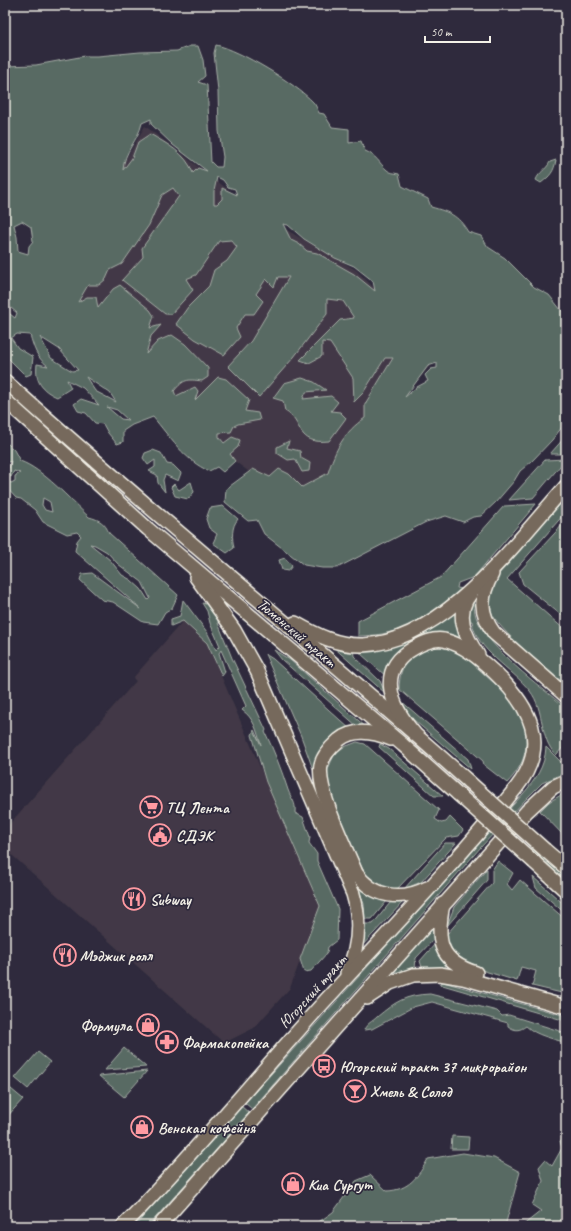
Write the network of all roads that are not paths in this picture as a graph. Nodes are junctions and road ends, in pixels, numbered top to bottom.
1 (5, 381) edge
2 (5, 400) edge
3 (566, 486) edge
4 (148, 529) junction
5 (496, 565) junction
6 (478, 584) junction
7 (261, 602) junction
8 (482, 662) junction
9 (566, 696) edge
10 (414, 733) junction
11 (403, 745) junction
12 (566, 781) edge
13 (566, 868) edge
14 (433, 885) junction
15 (566, 891) edge
16 (444, 903) junction
17 (342, 982) junction
18 (566, 998) edge
19 (566, 1007) edge
20 (345, 1017) junction
21 (123, 1226) edge
22 (159, 1226) edge

1 - 7 main road, Тюменский тракт
2 - 4 main road, Тюменский тракт
3 - 5 main road
4 - 11 main road, Тюменский тракт
4 - 17 main road
5 - 6 main road
5 - 9 main road
6 - 7 main road
6 - 8 main road
7 - 10 main road, Тюменский тракт
8 - 10 main road
8 - 14 main road, Югорский тракт
10 - 13 main road, Тюменский тракт, bridge
11 - 14 main road
11 - 15 main road, Тюменский тракт, bridge
12 - 16 main road
14 - 17 main road, Югорский тракт
16 - 18 main road
16 - 20 main road
17 - 21 main road, Югорский тракт
19 - 20 main road
20 - 22 main road

